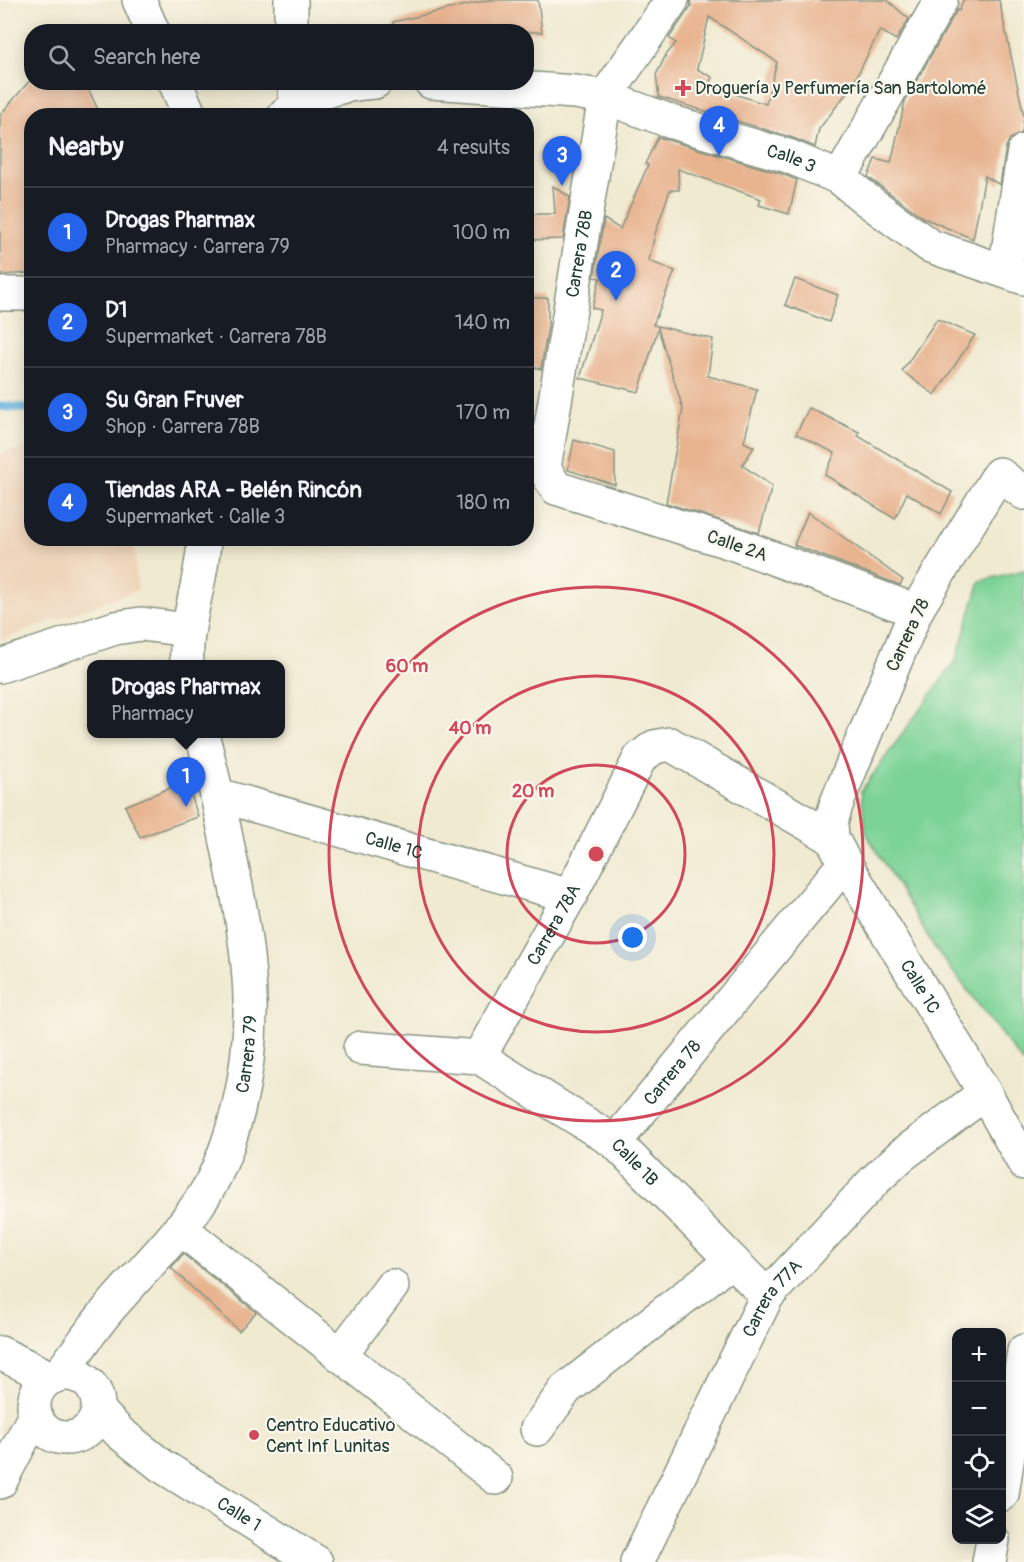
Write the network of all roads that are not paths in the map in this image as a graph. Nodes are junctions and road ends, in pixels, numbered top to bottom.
1 (139, 0) edge
2 (291, 0) edge
3 (672, 0) edge
4 (942, 0) edge
5 (150, 24) edge
6 (291, 24) edge
7 (534, 89) edge
8 (179, 90) edge
9 (325, 90) edge
10 (605, 97) junction
11 (292, 101) edge
12 (186, 108) edge
13 (1024, 151) edge
14 (840, 178) junction
15 (1015, 274) edge
16 (0, 294) edge
17 (24, 294) edge
18 (1011, 484) edge
19 (556, 488) joint
20 (204, 546) edge
21 (916, 611) junction
22 (188, 630) junction
23 (187, 660) edge
24 (0, 666) edge
25 (203, 738) edge
26 (218, 795) junction
27 (838, 850) junction
28 (570, 896) junction
29 (360, 1047) dead end
30 (479, 1057) junction
31 (985, 1093) junction
32 (615, 1142) junction
33 (1024, 1163) edge
34 (180, 1228) junction
35 (731, 1261) junction
36 (392, 1286) dead end
37 (767, 1296) junction
38 (91, 1331) junction
39 (1024, 1351) edge
40 (5, 1355) edge
41 (340, 1355) junction
42 (94, 1398) junction
43 (51, 1406) junction
44 (537, 1429) dead end
45 (162, 1466) junction
46 (3, 1477) edge
47 (496, 1478) dead end
48 (1003, 1490) edge
49 (992, 1544) edge
50 (316, 1562) edge
51 (637, 1562) edge
52 (989, 1562) edge

1 - 5 street
2 - 6 street
3 - 10 street, Carrera 78B
4 - 14 street
7 - 10 street, Calle 3
8 - 12 street
9 - 11 street
10 - 14 street, Calle 3
10 - 19 street, Carrera 78B
13 - 15 street
14 - 15 street, Calle 3
16 - 17 street
18 - 21 street, Carrera 78
19 - 21 street, Calle 2A
20 - 22 street
21 - 27 street, Carrera 78
22 - 23 street
22 - 24 street
25 - 26 street, Carrera 79
26 - 28 street, Calle 1C
26 - 34 street, Carrera 79
27 - 28 street, Carrera 78A
27 - 31 street, Calle 1C
27 - 32 street, Carrera 78
28 - 30 street, Carrera 78A
29 - 30 street
30 - 32 street, Calle 1B
31 - 33 street, Calle 1C
31 - 37 street, Carrera 77A
32 - 35 street, Calle 1B
34 - 38 street, Carrera 79
34 - 41 street
35 - 37 street, Calle 1B
35 - 44 street
36 - 41 street
37 - 51 street, Carrera 77A
38 - 42 street
38 - 43 street, Carrera 79
39 - 48 street
40 - 43 street, Calle 1
41 - 47 street
42 - 43 street
42 - 43 street
42 - 45 street, Calle 1
43 - 45 street, Calle 1
43 - 46 street, Carrera 79
45 - 50 street, Calle 1
49 - 52 street

